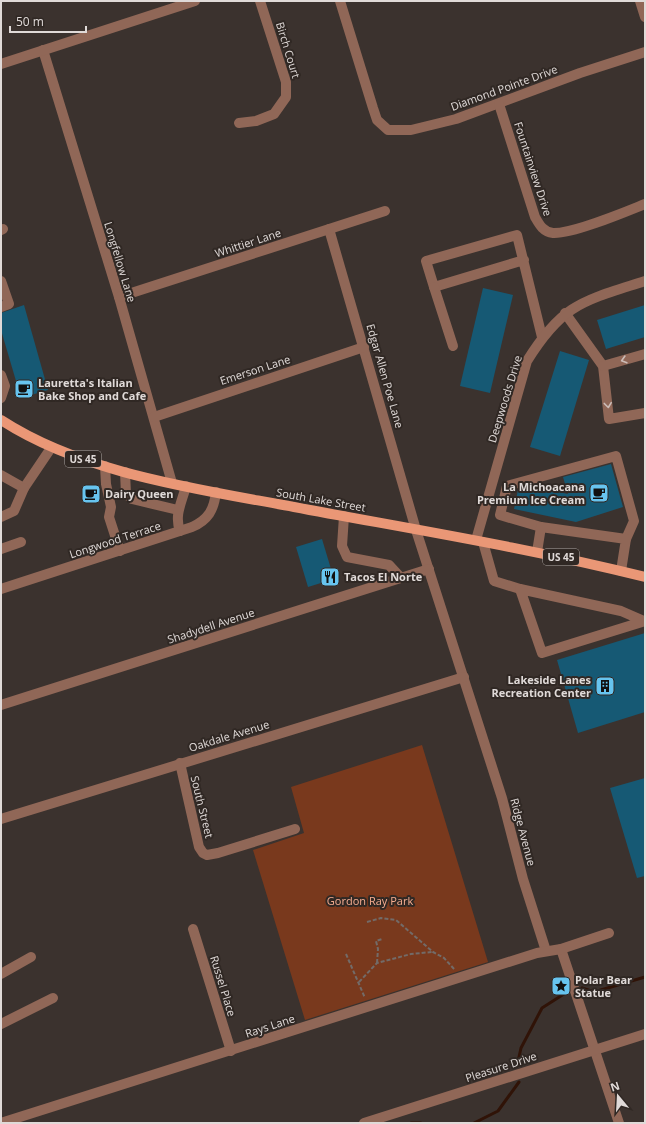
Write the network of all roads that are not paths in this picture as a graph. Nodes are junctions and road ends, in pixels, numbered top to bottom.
1 (196, 1) edge
2 (260, 1) edge
3 (340, 1) edge
4 (640, 1) edge
5 (645, 17) edge
6 (43, 50) junction
7 (645, 52) edge
8 (1, 64) edge
9 (499, 104) junction
10 (239, 123) dead end
11 (645, 204) edge
12 (386, 211) dead end
13 (328, 229) junction
14 (524, 260) junction
15 (1, 281) edge
16 (645, 281) edge
17 (434, 287) junction
18 (119, 297) junction
19 (1, 307) edge
20 (565, 313) junction
21 (542, 337) junction
22 (453, 346) dead end
23 (364, 347) junction
24 (645, 354) edge
25 (603, 366) junction
26 (1, 375) edge
27 (1, 398) edge
28 (645, 413) edge
29 (154, 417) junction
30 (1, 420) edge
31 (51, 448) junction
32 (106, 466) junction
33 (125, 472) junction
34 (1, 475) edge
35 (172, 482) junction
36 (186, 486) junction
37 (24, 488) junction
38 (216, 492) junction
39 (489, 497) junction
40 (504, 500) junction
41 (178, 510) junction
42 (344, 516) junction
43 (1, 517) edge
44 (541, 527) junction
45 (416, 530) junction
46 (180, 531) junction
47 (626, 539) junction
48 (480, 541) junction
49 (21, 542) dead end
50 (1, 549) edge
51 (120, 551) junction
52 (537, 552) junction
53 (429, 569) junction
54 (621, 571) junction
55 (645, 577) edge
56 (401, 578) junction
57 (2, 587) edge
58 (520, 589) junction
59 (645, 621) edge
60 (464, 677) junction
61 (1, 705) edge
62 (180, 763) junction
63 (1, 819) edge
64 (296, 829) dead end
65 (193, 929) dead end
66 (609, 933) dead end
67 (561, 949) junction
68 (546, 951) junction
69 (32, 958) dead end
70 (1, 974) edge
71 (53, 998) dead end
72 (1, 1024) edge
73 (645, 1034) edge
74 (595, 1049) junction
75 (231, 1051) junction
76 (1, 1123) edge
77 (364, 1123) edge
78 (618, 1123) edge

1 - 6 street
2 - 10 street, Birch Court
3 - 9 street, Diamond Pointe Drive
4 - 5 street
6 - 8 street
6 - 18 street, Longfellow Lane
7 - 9 street, Diamond Pointe Drive
9 - 11 street, Fountainview Drive
12 - 13 street, Whittier Lane
13 - 18 street, Whittier Lane
13 - 23 street, Edgar Allen Poe Lane
14 - 17 street
14 - 17 street
14 - 21 street
15 - 19 street
16 - 20 street, Deepwoods Drive
17 - 22 street
18 - 29 street, Longfellow Lane
20 - 21 street, Deepwoods Drive
20 - 25 street
21 - 39 street, Deepwoods Drive
23 - 29 street, Emerson Lane
23 - 45 street, Edgar Allen Poe Lane
24 -> 25 street
25 -> 28 street
26 - 27 street
29 - 35 street, Longfellow Lane
30 - 31 main road, South Lake Street / US 45
31 - 32 main road, South Lake Street / US 45
31 - 37 street
32 - 33 main road, South Lake Street / US 45
32 - 51 street
33 - 35 main road, South Lake Street / US 45
33 - 41 street
34 - 37 street
35 - 36 main road, South Lake Street / US 45
36 - 38 main road, South Lake Street / US 45
36 - 41 street
37 - 43 street
38 - 42 main road, South Lake Street / US 45
38 - 46 street, Longwood Terrace
39 - 40 street
39 - 48 street, Deepwoods Drive
40 - 44 street
40 - 47 street
41 - 46 street
42 - 45 main road, South Lake Street / US 45
42 - 56 street
44 - 47 street
44 - 52 street
45 - 48 main road, South Lake Street / US 45
45 - 53 street, Ridge Avenue
46 - 51 street, Longwood Terrace
47 - 54 street
48 - 52 main road, South Lake Street / US 45
48 - 58 street
49 - 50 street
51 - 57 street, Longwood Terrace
52 - 54 main road, South Lake Street / US 45
53 - 56 street, Shadydell Avenue
53 - 60 street, Ridge Avenue
54 - 55 main road, South Lake Street / US 45
56 - 61 street, Shadydell Avenue
58 - 59 street
58 - 59 street
60 - 62 street, Oakdale Avenue
60 - 68 street, Ridge Avenue
62 - 63 street, Oakdale Avenue
62 - 64 street, South Street
65 - 75 street, Russel Place
66 - 67 street
67 - 68 street
67 - 74 street
68 - 75 street, Rays Lane
69 - 70 street
71 - 72 street
73 - 74 street, Pleasure Drive
74 - 77 street, Pleasure Drive
74 - 78 street
75 - 76 street, Rays Lane

